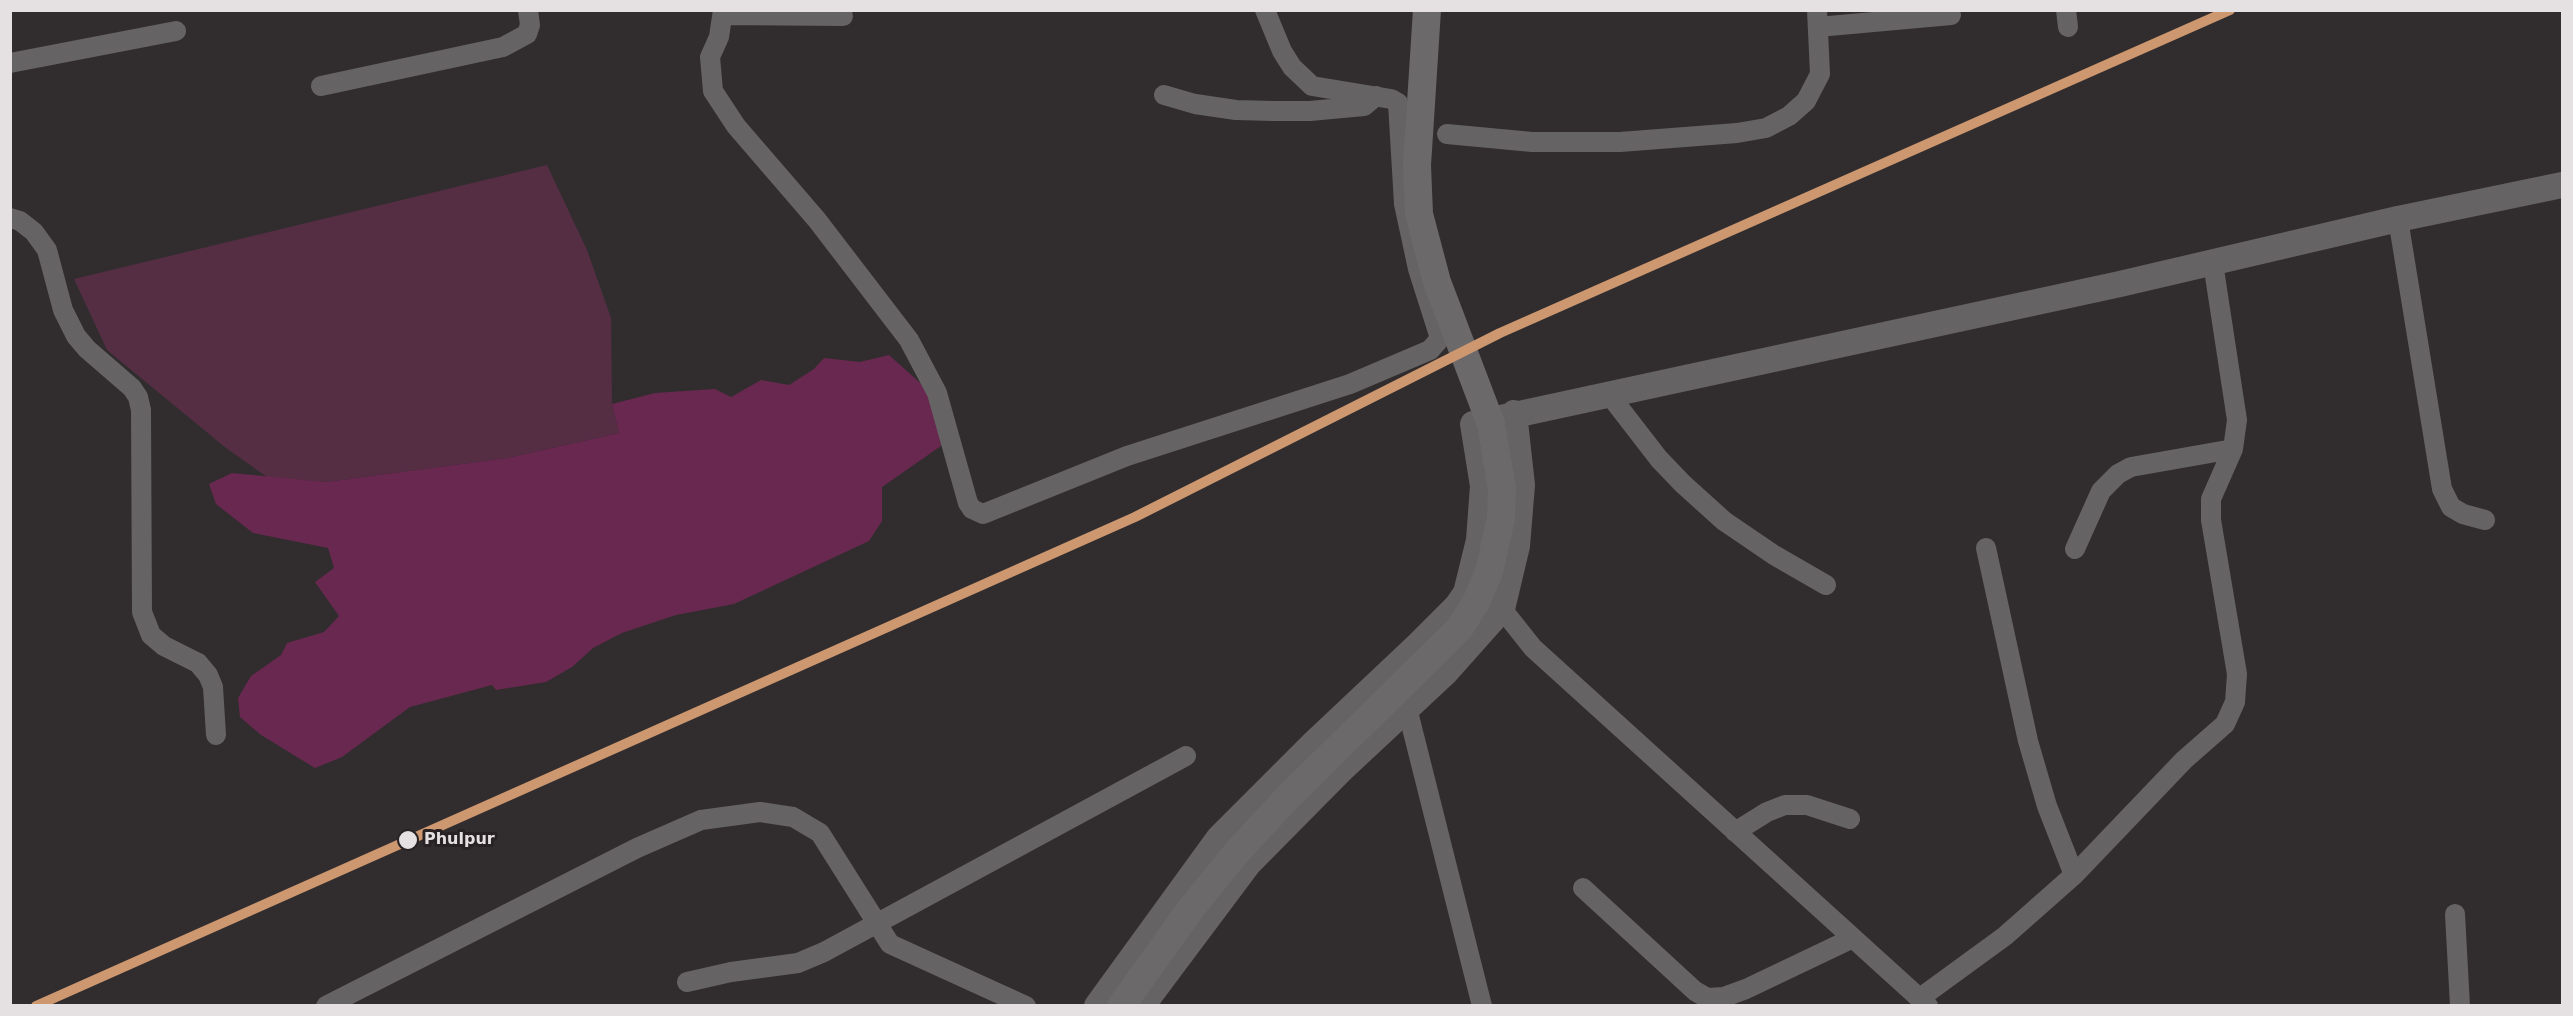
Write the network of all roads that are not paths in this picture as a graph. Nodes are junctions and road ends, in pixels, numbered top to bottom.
1 (528, 10) edge
2 (1265, 10) edge
3 (1427, 10) edge
4 (723, 13) edge
5 (1951, 15) dead end
6 (843, 16) dead end
7 (1818, 19) edge
8 (176, 31) dead end
9 (10, 63) edge
10 (321, 86) dead end
11 (1164, 95) dead end
12 (1377, 96) junction
13 (1447, 134) dead end
14 (2562, 185) edge
15 (10, 218) edge
16 (2398, 219) junction
17 (2213, 263) junction
18 (1608, 393) junction
19 (1514, 413) junction
20 (2233, 449) junction
21 (2485, 520) dead end
22 (1986, 549) dead end
23 (2075, 549) dead end
24 (1826, 585) dead end
25 (1502, 609) junction
26 (1485, 630) junction
27 (1533, 648) junction
28 (1407, 708) junction
29 (216, 735) dead end
30 (1186, 756) dead end
31 (1850, 819) dead end
32 (1735, 832) junction
33 (2074, 875) junction
34 (1583, 888) dead end
35 (2455, 914) dead end
36 (875, 925) junction
37 (1853, 938) junction
38 (687, 982) dead end
39 (1924, 1002) edge
40 (326, 1005) edge
41 (1026, 1005) edge
42 (1097, 1005) edge
43 (1121, 1005) edge
44 (1142, 1005) edge
45 (1482, 1005) edge
46 (2460, 1005) edge

1 - 10 street
2 - 12 street
3 - 43 highway, bridge
4 - 6 street
4 - 12 street
5 - 7 street
7 - 13 street
8 - 9 street
11 - 12 street
14 - 16 main road
15 - 29 street
16 - 17 main road
16 - 21 street
17 - 18 main road
17 - 20 street
18 - 19 main road
18 - 24 street
19 - 25 main road
19 - 42 main road
20 - 23 street
20 - 33 street
22 - 33 street
25 - 26 main road
25 - 27 street
26 - 27 street
26 - 28 main road
27 - 32 street
28 - 44 main road
28 - 45 street
30 - 36 street
31 - 32 street
32 - 37 street
33 - 39 street
34 - 37 street
35 - 46 street
36 - 38 street
36 - 40 street
36 - 41 street
37 - 39 street

